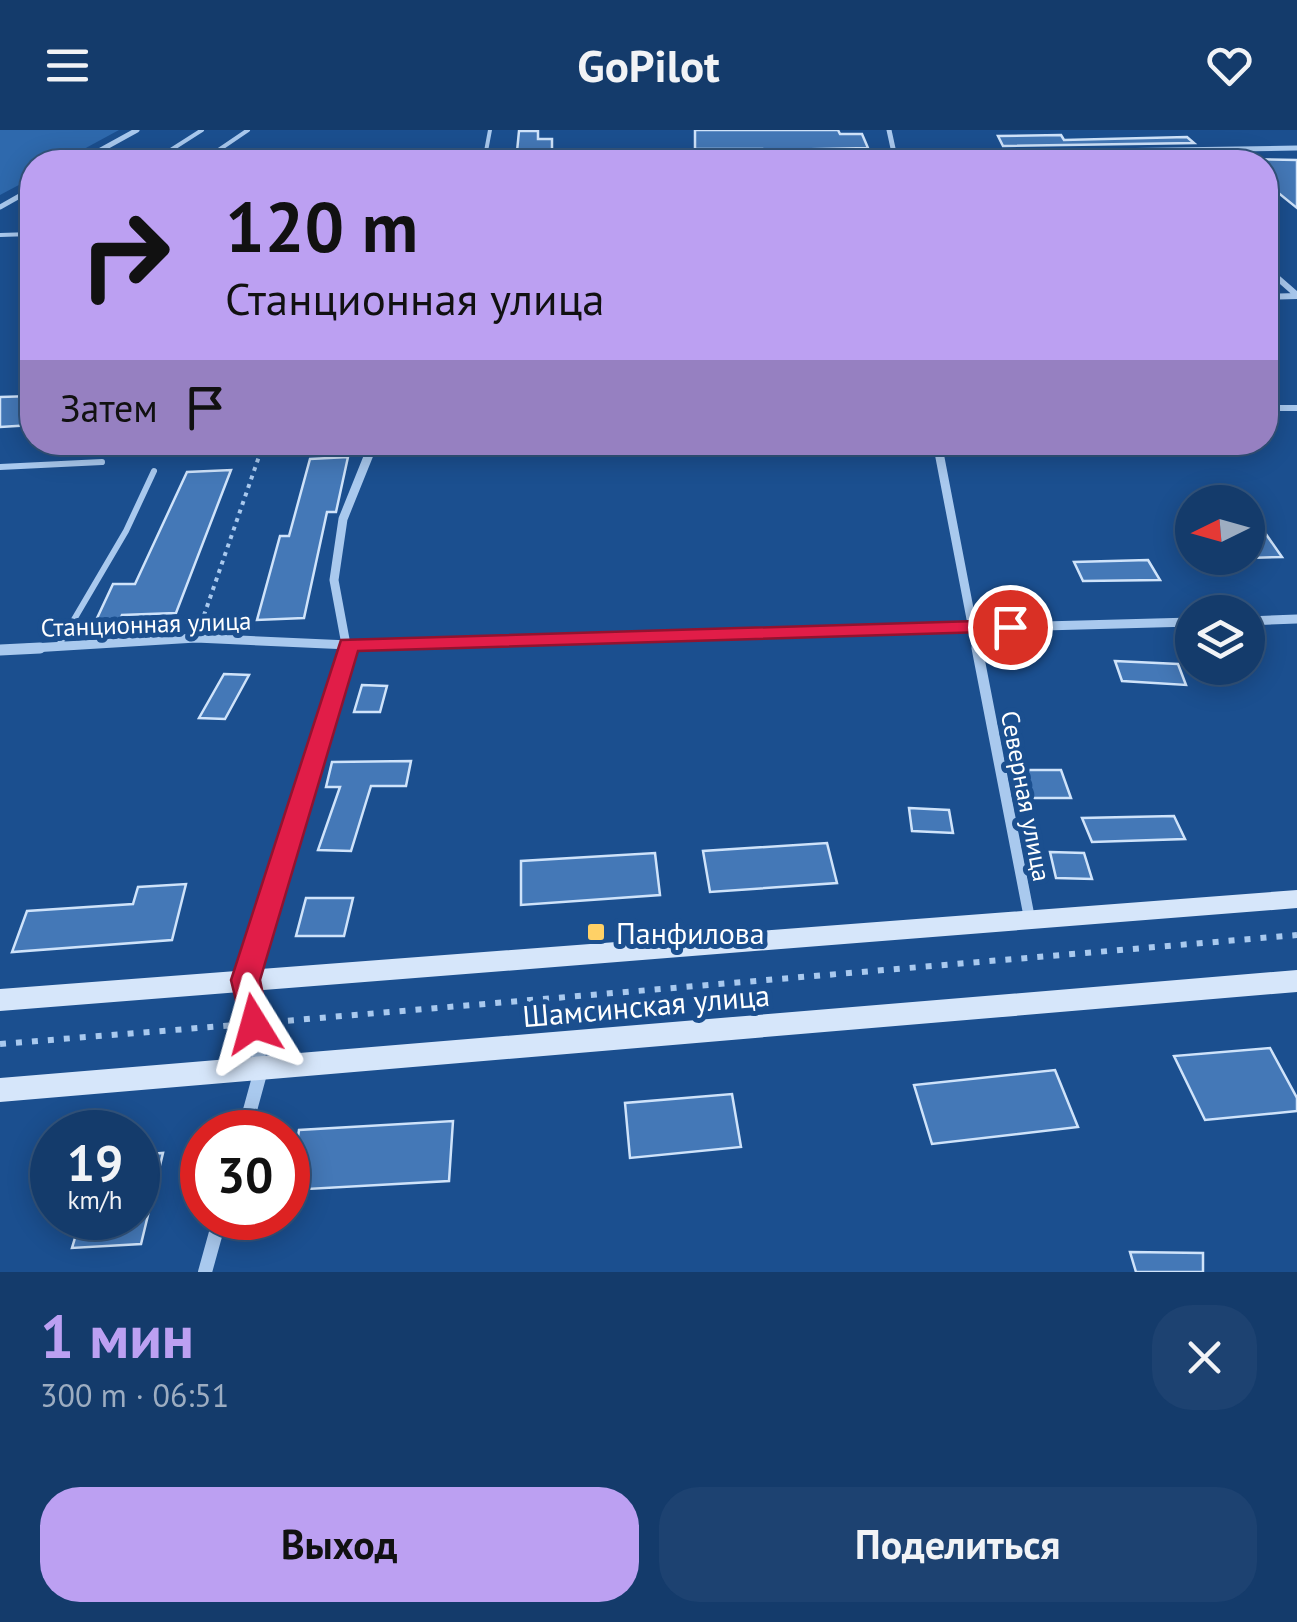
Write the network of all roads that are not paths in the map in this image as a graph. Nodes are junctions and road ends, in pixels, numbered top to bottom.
1 (138, 130) edge
2 (202, 130) edge
3 (248, 130) edge
4 (1297, 148) edge
5 (102, 150) edge
6 (171, 150) edge
7 (219, 150) edge
8 (1224, 150) edge
9 (1278, 279) edge
10 (1297, 296) edge
11 (369, 455) edge
12 (940, 455) edge
13 (102, 462) dead end
14 (0, 468) edge
15 (154, 471) dead end
16 (1297, 619) edge
17 (1265, 620) edge
18 (1175, 622) edge
19 (974, 628) junction
20 (349, 644) junction
21 (58, 645) junction
22 (0, 650) edge
23 (1297, 900) edge
24 (1030, 921) junction
25 (246, 980) junction
26 (1297, 981) edge
27 (0, 1000) edge
28 (261, 1070) junction
29 (0, 1090) edge
30 (250, 1110) edge
31 (213, 1240) edge
32 (204, 1272) edge

1 - 5 street
2 - 6 lane
3 - 7 lane
4 - 8 street
9 - 10 street
11 - 20 street
12 - 19 street, Северная улица
13 - 14 lane
15 - 21 lane
16 - 17 street
18 - 19 street, Станционная улица
19 - 20 street, Станционная улица
19 - 24 street, Северная улица
20 - 21 street, Станционная улица
20 - 25 street
21 - 22 street, Станционная улица
23 - 24 main road, Шамсинская улица
24 - 25 main road, Шамсинская улица
25 - 27 main road, Шамсинская улица
25 - 28 street
26 - 28 main road, Шамсинская улица
28 - 29 main road, Шамсинская улица
28 - 30 street
31 - 32 street

